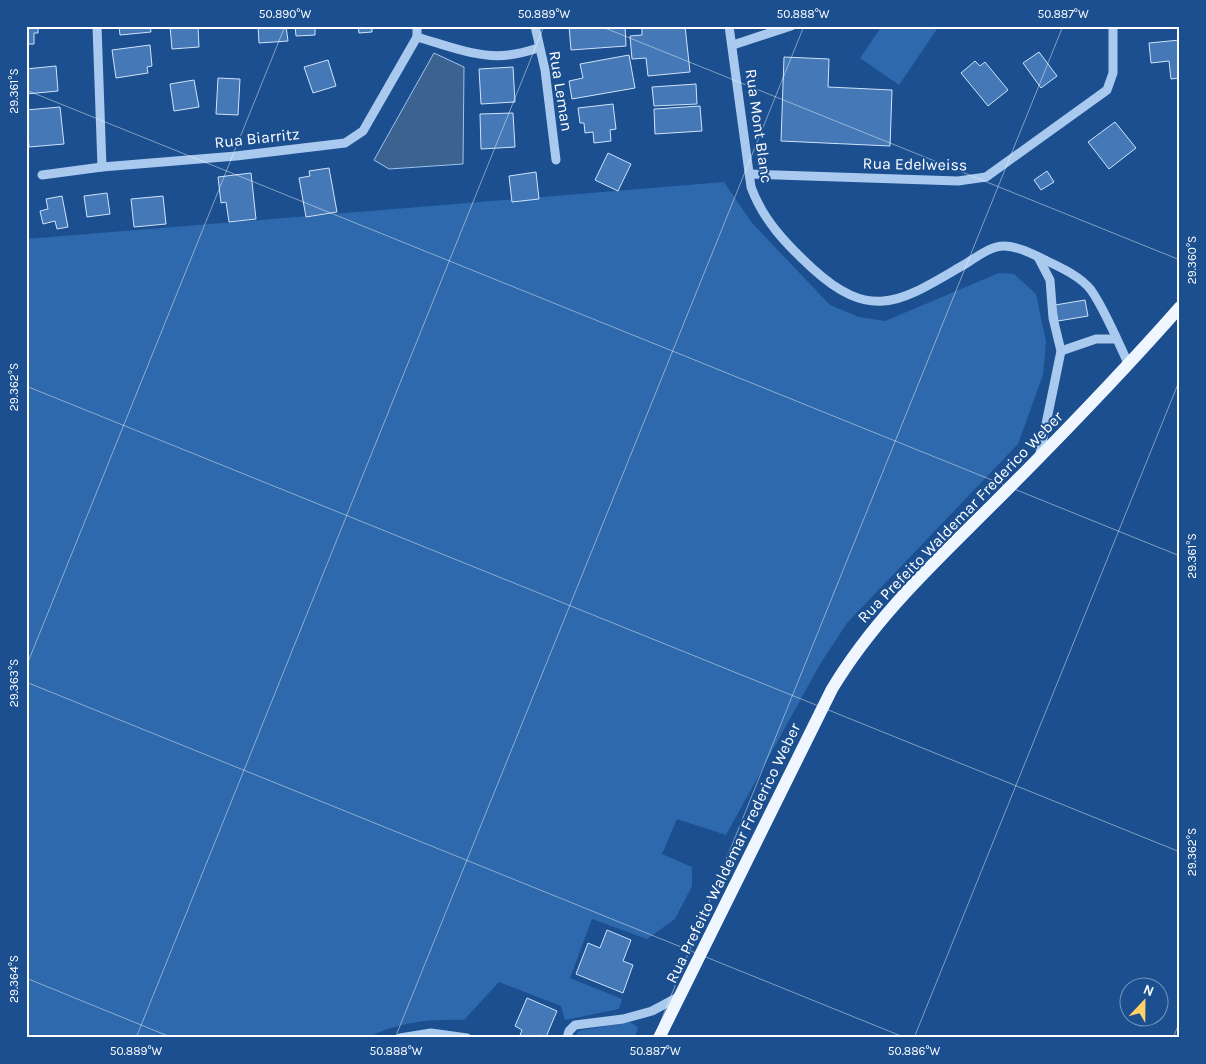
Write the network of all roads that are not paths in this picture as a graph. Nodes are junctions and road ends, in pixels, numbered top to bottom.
1 (98, 26) edge
2 (416, 26) edge
3 (535, 26) edge
4 (730, 26) edge
5 (791, 26) edge
6 (1113, 26) edge
7 (417, 37) junction
8 (732, 45) junction
9 (538, 48) junction
10 (556, 160) dead end
11 (102, 167) junction
12 (750, 174) junction
13 (42, 175) dead end
14 (1038, 257) junction
15 (1180, 307) edge
16 (1116, 339) junction
17 (1061, 351) junction
18 (1129, 365) junction
19 (1039, 458) junction
20 (680, 996) junction
21 (400, 1038) edge
22 (467, 1038) edge
23 (567, 1038) edge
24 (659, 1038) edge

1 - 11 street
2 - 7 street
3 - 9 street, Rua Leman
4 - 8 street, Rua Mont Blanc
5 - 8 street
6 - 12 street, Rua Edelweiss
7 - 9 street
7 - 11 street, Rua Biarritz
8 - 12 street, Rua Mont Blanc
9 - 10 street, Rua Leman
11 - 13 street, Rua Biarritz
12 - 14 street, Rua Mont Blanc
14 - 16 street, Rua Mont Blanc
14 - 17 street
15 - 18 main road, Rua Prefeito Waldemar Frederico Weber
16 - 17 street
16 - 18 street, Rua Mont Blanc
17 - 19 street
18 - 19 main road, Rua Prefeito Waldemar Frederico Weber
19 - 20 main road, Rua Prefeito Waldemar Frederico Weber
20 - 23 street
20 - 24 main road, Rua Prefeito Waldemar Frederico Weber
21 - 22 street

